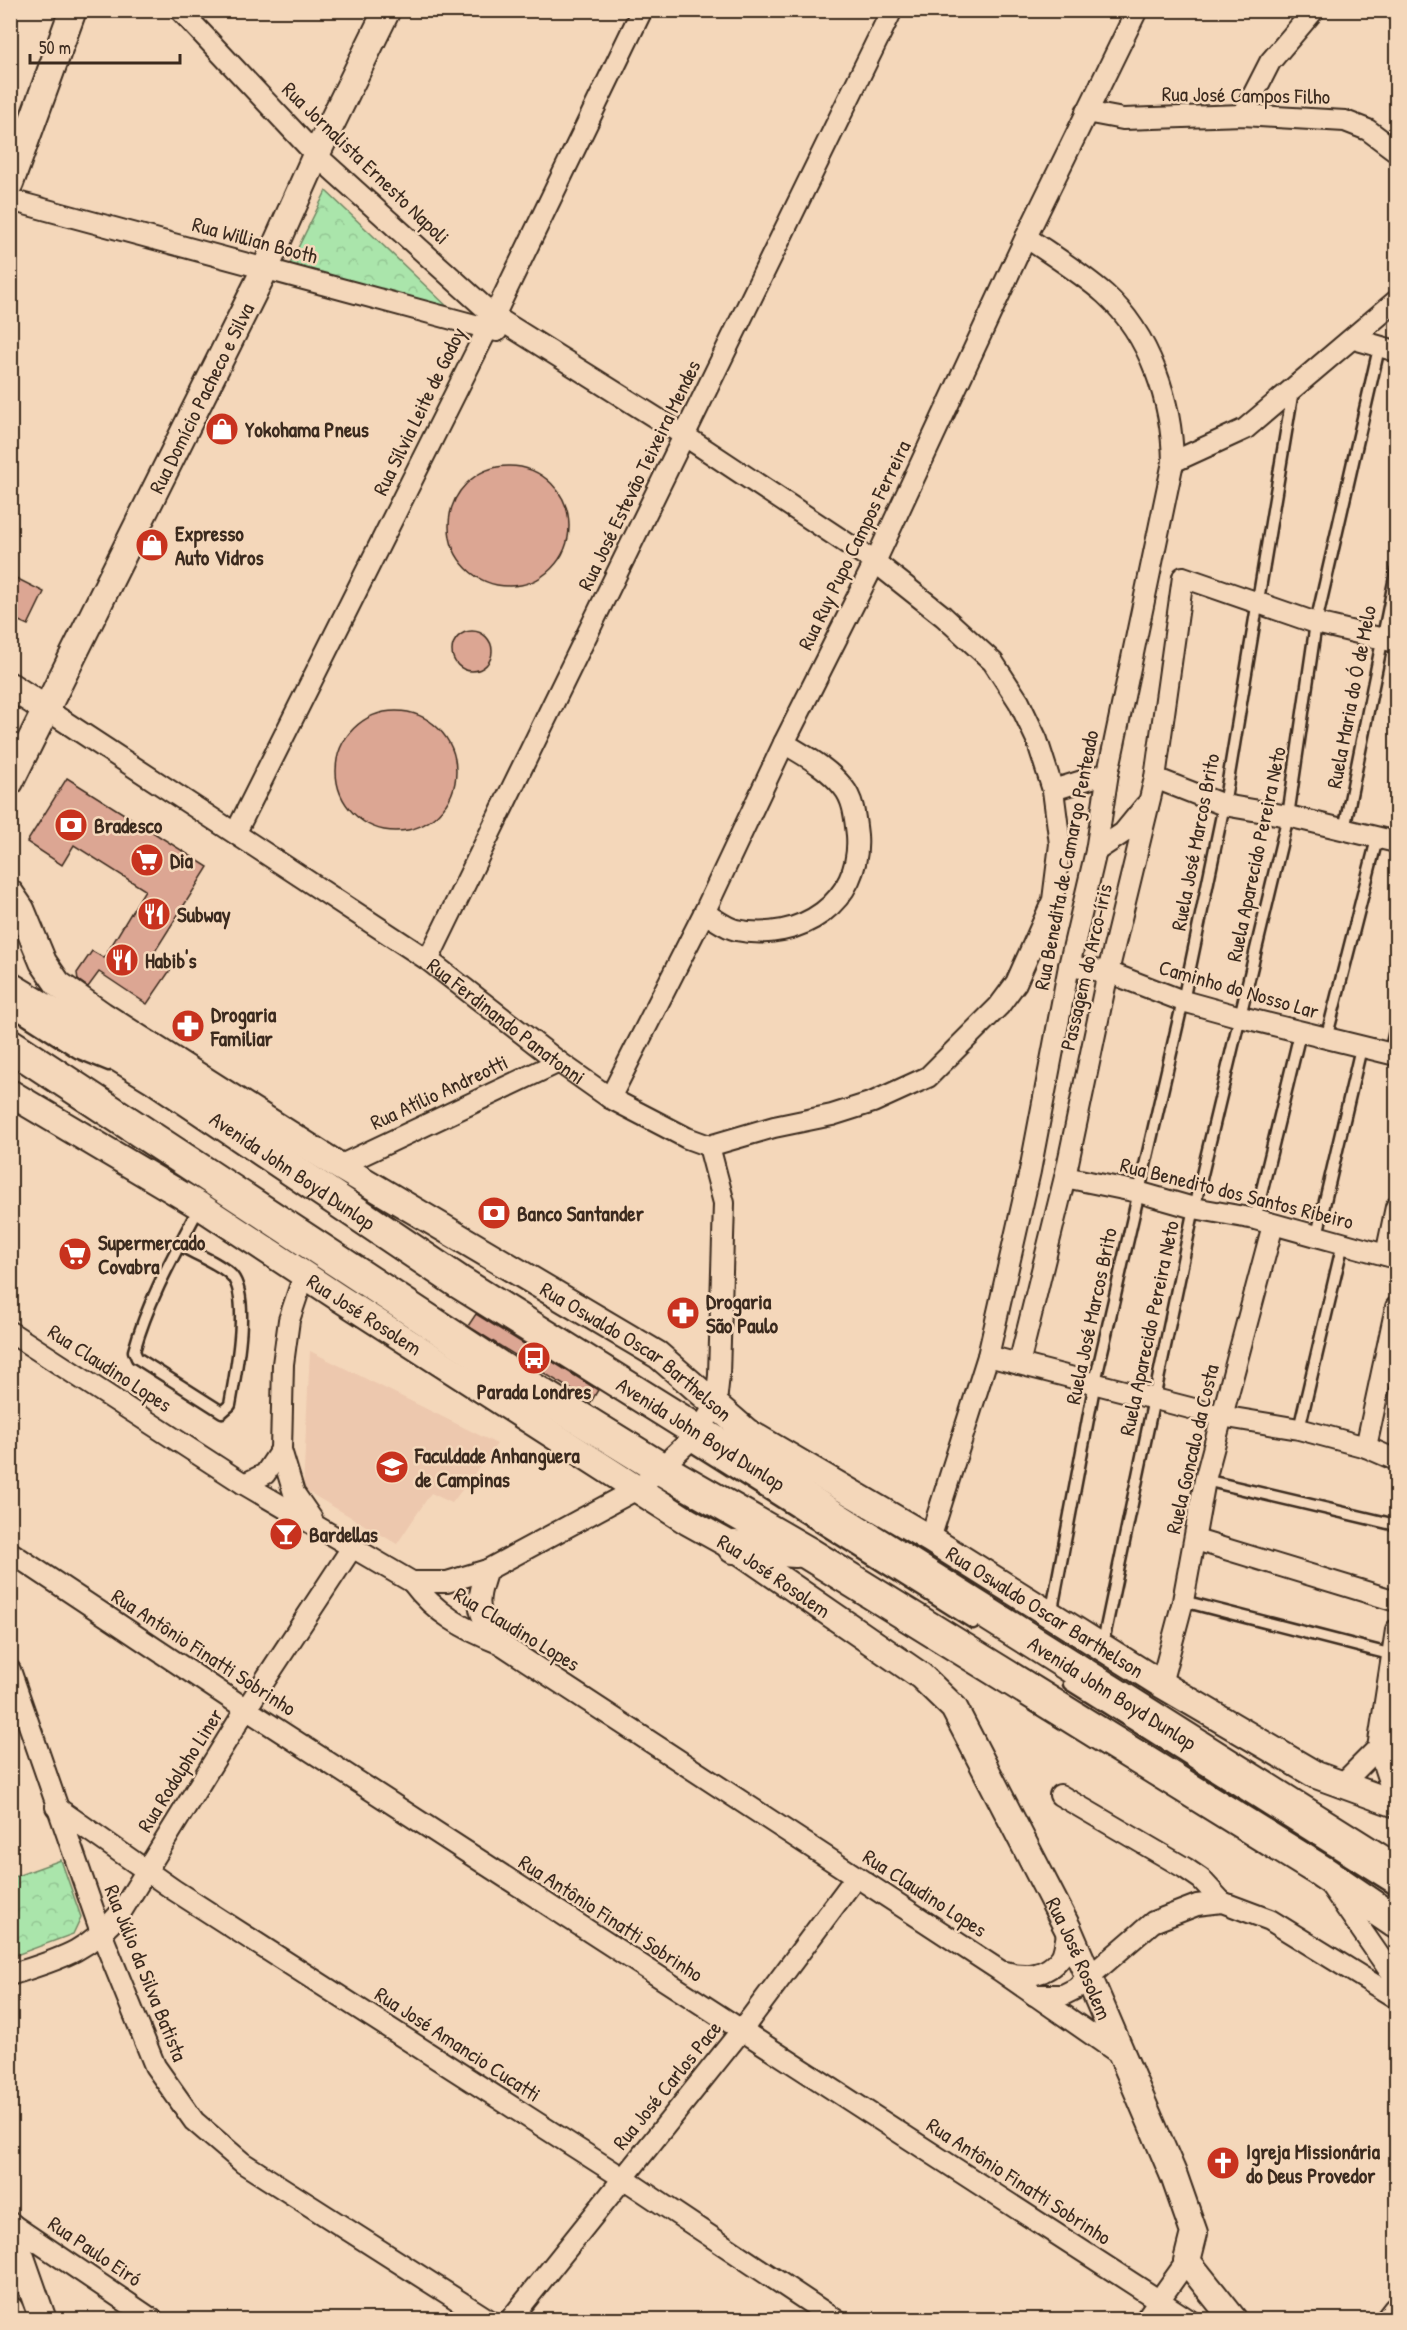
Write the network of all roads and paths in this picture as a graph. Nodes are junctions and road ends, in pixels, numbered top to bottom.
1 (73, 10) edge
2 (180, 10) edge
3 (387, 10) edge
4 (642, 10) edge
5 (892, 10) edge
6 (1137, 10) edge
7 (1314, 10) edge
8 (1086, 112) junction
9 (1243, 115) junction
10 (1396, 151) edge
11 (316, 155) junction
12 (10, 183) edge
13 (10, 200) edge
14 (1026, 237) junction
15 (266, 267) junction
16 (1396, 301) edge
17 (491, 322) junction
18 (1354, 339) junction
19 (1388, 350) edge
20 (1293, 390) junction
21 (685, 436) junction
22 (1173, 462) junction
23 (874, 562) junction
24 (1396, 572) edge
25 (1257, 605) junction
26 (1316, 623) junction
27 (1389, 640) edge
28 (10, 686) edge
29 (47, 710) junction
30 (784, 743) junction
31 (1108, 773) junction
32 (1155, 778) junction
33 (10, 782) edge
34 (1053, 790) junction
35 (1149, 801) junction
36 (1224, 805) junction
37 (1288, 816) junction
38 (1344, 830) junction
39 (236, 832) junction
40 (1387, 840) edge
41 (1096, 851) junction
42 (10, 893) edge
43 (704, 913) junction
44 (428, 960) junction
45 (1069, 966) junction
46 (1108, 972) junction
47 (10, 989) edge
48 (1183, 1001) junction
49 (10, 1009) edge
50 (1241, 1017) junction
51 (1396, 1026) edge
52 (10, 1031) edge
53 (1300, 1033) junction
54 (1326, 1040) junction
55 (10, 1046) edge
56 (1361, 1048) junction
57 (1393, 1054) edge
58 (559, 1062) junction
59 (10, 1093) edge
60 (610, 1098) junction
61 (709, 1146) junction
62 (211, 1163) dead end
63 (339, 1166) junction
64 (1065, 1176) junction
65 (1138, 1192) junction
66 (268, 1201) dead end
67 (200, 1206) junction
68 (1194, 1208) junction
69 (1396, 1208) edge
70 (1264, 1222) junction
71 (1317, 1235) junction
72 (1343, 1243) junction
73 (179, 1245) junction
74 (1391, 1257) edge
75 (304, 1275) junction
76 (1396, 1308) edge
77 (10, 1332) edge
78 (988, 1356) junction
79 (1019, 1364) junction
80 (1095, 1382) junction
81 (1154, 1397) junction
82 (716, 1403) junction
83 (631, 1404) dead end
84 (1221, 1416) junction
85 (1299, 1429) junction
86 (688, 1437) junction
87 (1366, 1447) junction
88 (281, 1450) junction
89 (1396, 1460) edge
90 (656, 1472) junction
91 (1205, 1480) junction
92 (244, 1484) junction
93 (315, 1524) junction
94 (1396, 1525) edge
95 (930, 1539) junction
96 (1196, 1540) junction
97 (353, 1546) junction
98 (734, 1547) junction
99 (10, 1552) edge
100 (806, 1552) junction
101 (488, 1570) junction
102 (412, 1582) junction
103 (1183, 1601) junction
104 (1396, 1601) edge
105 (1051, 1616) junction
106 (985, 1630) dead end
107 (1396, 1630) edge
108 (501, 1644) junction
109 (1101, 1648) junction
110 (1393, 1655) junction
111 (10, 1670) edge
112 (1055, 1675) dead end
113 (1161, 1684) junction
114 (246, 1709) junction
115 (1378, 1748) junction
116 (1342, 1784) junction
117 (1060, 1795) dead end
118 (1396, 1803) edge
119 (56, 1807) junction
120 (146, 1870) junction
121 (1321, 1871) junction
122 (1396, 1871) edge
123 (856, 1877) junction
124 (1396, 1890) edge
125 (1222, 1902) junction
126 (1396, 1910) edge
127 (1396, 1922) edge
128 (1068, 1929) junction
129 (102, 1935) junction
130 (999, 1970) junction
131 (10, 1975) edge
132 (1088, 1976) junction
133 (1396, 1980) edge
134 (1034, 1995) junction
135 (1396, 1998) edge
136 (741, 2031) junction
137 (1121, 2055) junction
138 (623, 2178) junction
139 (10, 2224) edge
140 (1187, 2261) junction
141 (1160, 2300) junction
142 (10, 2310) edge
143 (1396, 2311) edge
144 (14, 2319) edge
145 (43, 2319) edge
146 (153, 2319) edge
147 (489, 2319) edge
148 (510, 2319) edge
149 (836, 2319) edge
150 (1145, 2319) edge
151 (1189, 2319) edge
152 (1234, 2319) edge
153 (1389, 2319) edge

1 - 12 street
2 - 11 street, Rua Jornalista Ernesto Napoli
3 - 11 street, Rua Domício Pacheco e Silva
4 - 17 street, Rua Sílvia Leite de Godoy
5 - 21 street, Rua José Estevão Teixeira Mendes
6 - 8 street, Rua Ruy Pupo Campos Ferreira
7 - 9 street
8 - 9 street, Rua José Campos Filho
8 - 14 street, Rua Ruy Pupo Campos Ferreira
9 - 10 street, Rua José Campos Filho
11 - 15 street, Rua Domício Pacheco e Silva
11 - 17 street, Rua Jornalista Ernesto Napoli
13 - 15 street, Rua Willian Booth
14 - 22 street, Rua Benedita de Camargo Penteado
14 - 23 street, Rua Ruy Pupo Campos Ferreira
15 - 17 street, Rua Willian Booth
15 - 29 street, Rua Domício Pacheco e Silva
16 - 18 street
17 - 21 street
17 - 39 street, Rua Sílvia Leite de Godoy
18 - 19 street
18 - 20 street
19 - 26 lane, Ruela Aparecido Pereira Neto
20 - 22 street
20 - 25 lane, Ruela José Marcos Brito
21 - 23 street
21 - 44 street, Rua José Estevão Teixeira Mendes
22 - 31 street, Rua Benedita de Camargo Penteado
23 - 30 street, Rua Ruy Pupo Campos Ferreira
23 - 34 street
24 - 27 lane, Ruela Maria do Ó de Melo
25 - 26 street
25 - 32 street, Passagem do Arco-íris
25 - 36 lane, Ruela José Marcos Brito
26 - 27 street
26 - 37 lane, Ruela Aparecido Pereira Neto
27 - 38 lane, Ruela Maria do Ó de Melo
28 - 29 street, Rua Ferdinando Panatonni
29 - 33 street, Rua Domício Pacheco e Silva
29 - 39 street, Rua Ferdinando Panatonni
30 - 43 street, Rua Ruy Pupo Campos Ferreira
30 - 43 street
31 - 34 street
31 - 41 street, Rua Benedita de Camargo Penteado
32 - 35 street, Passagem do Arco-íris
32 - 36 street
34 - 61 street
35 - 41 street
35 - 46 street, Passagem do Arco-íris
36 - 37 street
36 - 48 lane, Ruela José Marcos Brito
37 - 38 street
37 - 50 lane, Ruela Aparecido Pereira Neto
38 - 40 street
39 - 44 street, Rua Ferdinando Panatonni
40 - 54 lane
41 - 45 street, Rua Benedita de Camargo Penteado
42 - 63 street, Rua Oswaldo Oscar Barthelson
43 - 60 street, Rua Ruy Pupo Campos Ferreira
44 - 58 street, Rua Ferdinando Panatonni
45 - 46 street, Caminho do Nosso Lar
45 - 78 street, Rua Benedita de Camargo Penteado
46 - 48 street, Caminho do Nosso Lar
46 - 64 street, Passagem do Arco-íris
47 - 86 main road, Avenida John Boyd Dunlop
48 - 50 street, Caminho do Nosso Lar
48 - 65 lane, Ruela José Marcos Brito
49 - 83 lane
50 - 53 street, Caminho do Nosso Lar
50 - 68 lane, Ruela Aparecido Pereira Neto
51 - 57 lane
52 - 62 lane
53 - 54 street, Caminho do Nosso Lar
53 - 70 lane
54 - 56 street, Caminho do Nosso Lar
55 - 90 main road, Avenida John Boyd Dunlop
56 - 57 street, Caminho do Nosso Lar
56 - 71 lane
58 - 60 street, Rua Ferdinando Panatonni
58 - 63 street, Rua Atílio Andreotti
59 - 67 street, Rua José Rosolem
60 - 61 street, Rua Ferdinando Panatonni
61 - 82 street
63 - 82 street, Rua Oswaldo Oscar Barthelson
64 - 65 street, Rua Benedito dos Santos Ribeiro
64 - 79 street, Passagem do Arco-íris
65 - 68 street, Rua Benedito dos Santos Ribeiro
65 - 80 lane, Ruela José Marcos Brito
66 - 90 lane
67 - 73 lane
67 - 75 street, Rua José Rosolem
68 - 70 street, Rua Benedito dos Santos Ribeiro
68 - 81 lane, Ruela Aparecido Pereira Neto
69 - 74 street
70 - 71 street, Rua Benedito dos Santos Ribeiro
70 - 84 street, Ruela Goncalo da Costa
71 - 72 street, Rua Benedito dos Santos Ribeiro
72 - 74 street, Rua Benedito dos Santos Ribeiro
72 - 85 lane
73 - 73 lane
75 - 88 street
75 - 90 street, Rua José Rosolem
76 - 87 street
77 - 92 street, Rua Claudino Lopes
78 - 79 street
78 - 95 street, Rua Benedita de Camargo Penteado
79 - 80 street
80 - 81 street
80 - 105 lane, Ruela José Marcos Brito
81 - 84 street
81 - 109 lane, Ruela Aparecido Pereira Neto
82 - 86 street
82 - 95 street, Rua Oswaldo Oscar Barthelson
84 - 85 street
84 - 91 street, Ruela Goncalo da Costa
85 - 87 street
86 - 90 street
86 - 106 lane
86 - 122 main road, Avenida John Boyd Dunlop
87 - 89 street
88 - 92 street
88 - 93 street
90 - 98 street, Rua José Rosolem
90 - 100 main road, Avenida John Boyd Dunlop
90 - 101 street
90 - 126 lane
91 - 94 lane
91 - 96 street, Ruela Goncalo da Costa
92 - 93 street, Rua Claudino Lopes
93 - 97 street, Rua Claudino Lopes
95 - 105 street, Rua Oswaldo Oscar Barthelson
96 - 103 street, Ruela Goncalo da Costa
96 - 104 street
97 - 102 street, Rua Claudino Lopes
97 - 114 street, Rua Rodolpho Liner
98 - 100 main road
98 - 128 street, Rua José Rosolem
99 - 114 street, Rua Antônio Finatti Sobrinho
100 - 121 main road, Avenida John Boyd Dunlop
101 - 102 street
101 - 108 street
102 - 108 street, Rua Claudino Lopes
103 - 110 lane
103 - 113 street, Ruela Goncalo da Costa
105 - 109 street, Rua Oswaldo Oscar Barthelson
107 - 110 street
108 - 123 street, Rua Claudino Lopes
109 - 113 street, Rua Oswaldo Oscar Barthelson
110 - 115 street
111 - 119 street, Rua Júlio da Silva Batista
112 - 124 lane
113 - 116 street, Rua Oswaldo Oscar Barthelson
114 - 120 street, Rua Rodolpho Liner
114 - 136 street, Rua Antônio Finatti Sobrinho
115 - 116 street
115 - 118 street
116 - 118 street, Rua Oswaldo Oscar Barthelson
117 - 125 street
119 - 120 street, Rua José Amancio Cucatti
119 - 129 street, Rua Júlio da Silva Batista
120 - 129 street, Rua Rodolpho Liner
120 - 138 street, Rua José Amancio Cucatti
121 - 127 main road, Avenida John Boyd Dunlop
121 - 133 street
123 - 130 street, Rua Claudino Lopes
123 - 136 street, Rua José Carlos Pace
125 - 132 street
125 - 135 street
128 - 130 street, Rua Claudino Lopes
128 - 132 street, Rua José Rosolem
129 - 131 street, Rua Rodolpho Liner
129 - 147 street, Rua Júlio da Silva Batista
130 - 134 street, Rua Claudino Lopes
132 - 134 street
132 - 137 street, Rua José Rosolem
134 - 137 street, Rua Claudino Lopes
136 - 138 street, Rua José Carlos Pace
136 - 141 street, Rua Antônio Finatti Sobrinho
137 - 140 street, Rua José Rosolem
138 - 148 street, Rua José Carlos Pace
138 - 149 street, Rua José Amancio Cucatti
139 - 145 street
139 - 146 street, Rua Paulo Eiró
140 - 141 street
140 - 152 street
141 - 150 street
141 - 151 street, Rua Antônio Finatti Sobrinho
142 - 144 street
143 - 153 street

